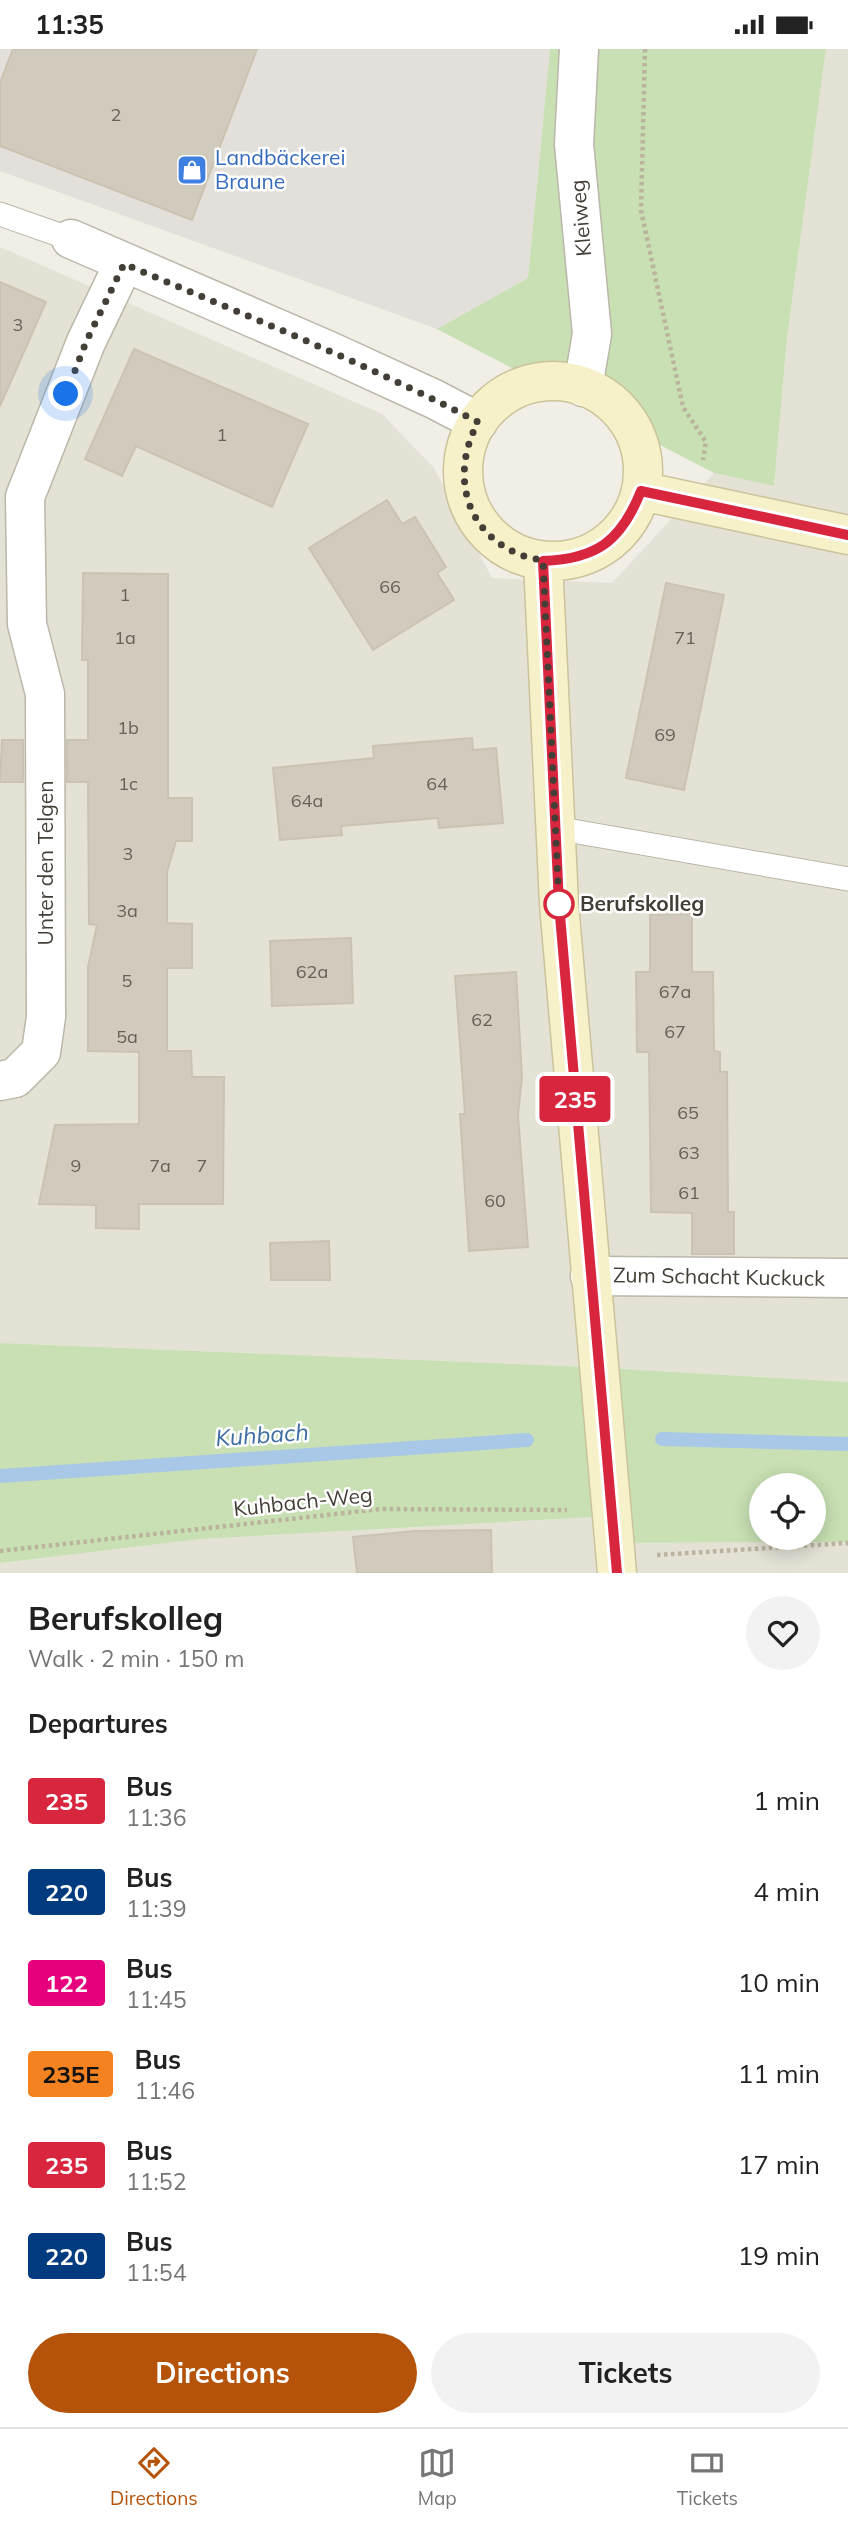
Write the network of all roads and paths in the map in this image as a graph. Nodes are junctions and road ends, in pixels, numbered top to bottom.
1 (579, 49) edge
2 (645, 49) edge
3 (0, 214) edge
4 (71, 240) joint
5 (124, 264) junction
6 (583, 387) junction
7 (478, 422) junction
8 (641, 491) junction
9 (696, 503) junction
10 (848, 535) edge
11 (543, 561) junction
12 (13, 626) edge
13 (555, 828) junction
14 (848, 879) edge
15 (0, 1081) edge
16 (590, 1276) junction
17 (848, 1279) edge
18 (611, 1510) junction
19 (848, 1543) edge
20 (0, 1551) edge
21 (617, 1566) edge

1 - 6 street, Kleiweg
2 - 9 path
3 - 4 lane
4 - 5 street
5 - 7 street
5 - 12 street, Unter den Telgen
6 - 7 main road
6 - 8 main road
7 - 11 main road
8 - 9 main road
8 - 11 main road
9 - 10 main road
11 - 13 main road
12 - 15 street, Unter den Telgen
13 - 14 lane
13 - 16 main road
16 - 17 street, Zum Schacht Kuckuck
16 - 18 main road
18 - 20 path, Kuhbach-Weg
18 - 21 main road
19 - 21 path

